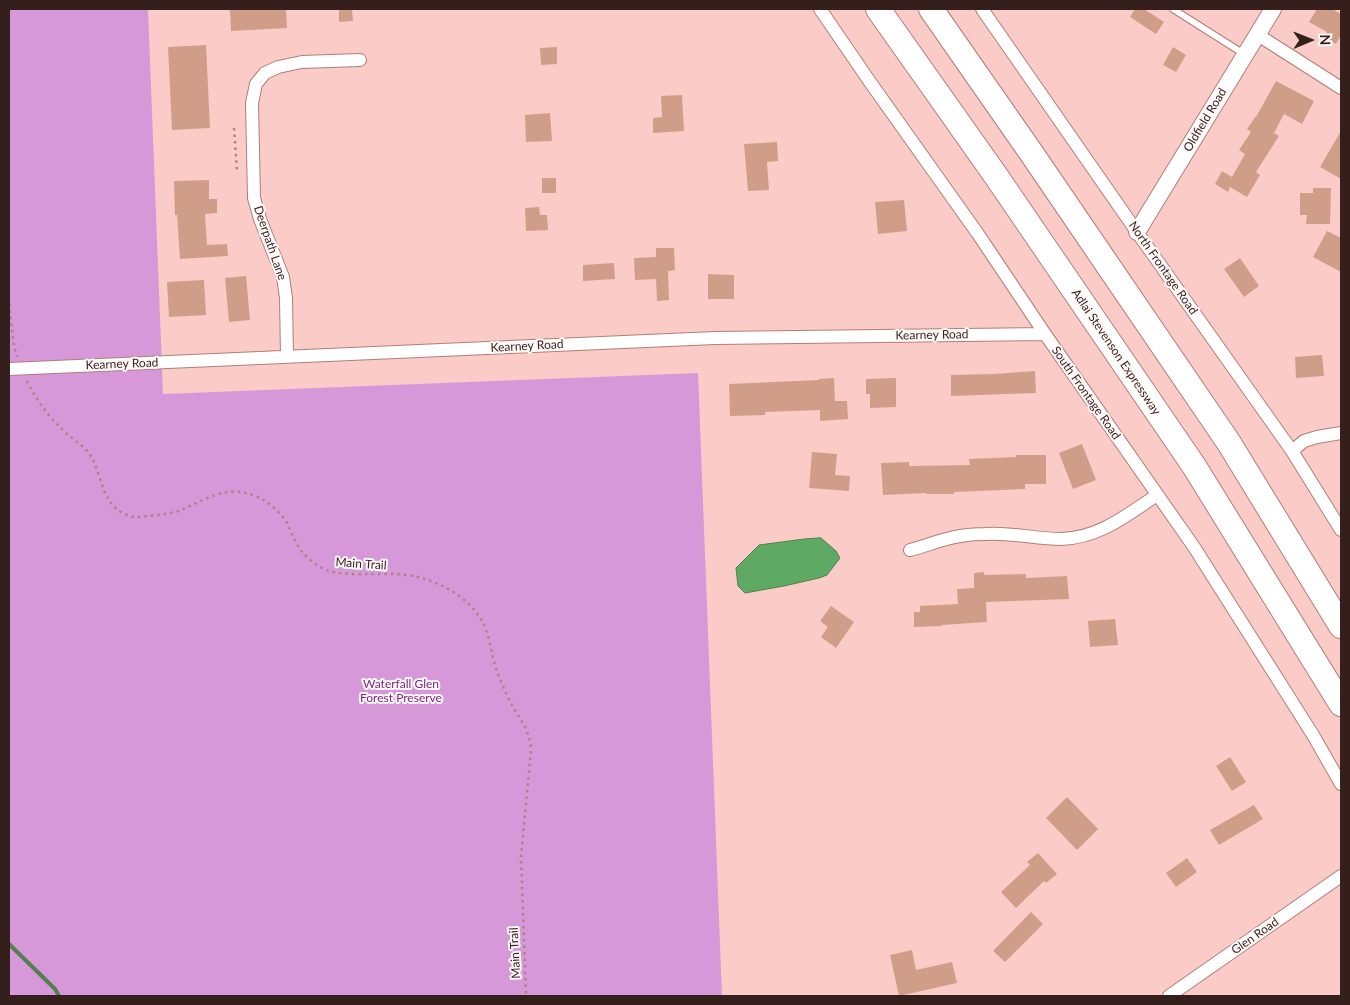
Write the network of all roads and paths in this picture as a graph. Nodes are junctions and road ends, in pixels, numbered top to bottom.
1 (820, 9) edge
2 (878, 9) edge
3 (931, 9) edge
4 (982, 9) edge
5 (1173, 9) edge
6 (1273, 9) edge
7 (1258, 35) junction
8 (1245, 55) junction
9 (360, 60) dead end
10 (1341, 88) edge
11 (234, 128) dead end
12 (237, 172) dead end
13 (1137, 232) junction
14 (9, 304) edge
15 (1045, 334) junction
16 (287, 357) junction
17 (15, 369) edge
18 (1341, 433) edge
19 (1292, 451) junction
20 (1157, 495) junction
21 (1341, 530) edge
22 (910, 550) dead end
23 (1341, 626) edge
24 (1341, 704) edge
25 (1341, 784) edge
26 (1341, 876) edge
27 (526, 996) edge
28 (1169, 996) edge

1 - 15 street, South Frontage Road
2 - 24 highway, Adlai Stevenson Expressway
3 - 23 highway
4 - 13 street, North Frontage Road
5 - 8 lane
6 - 7 street, Oldfield Road
7 - 8 street, Oldfield Road
7 - 10 street
8 - 13 street, Oldfield Road
9 - 16 street, Deerpath Lane
11 - 12 path
13 - 19 street, North Frontage Road
14 - 17 path, Main Trail
15 - 16 street, Kearney Road
15 - 20 street, South Frontage Road
16 - 17 street, Kearney Road
17 - 27 path, Main Trail
18 - 19 street
19 - 21 street, North Frontage Road
20 - 22 street
20 - 25 street, South Frontage Road
26 - 28 street, Glen Road

